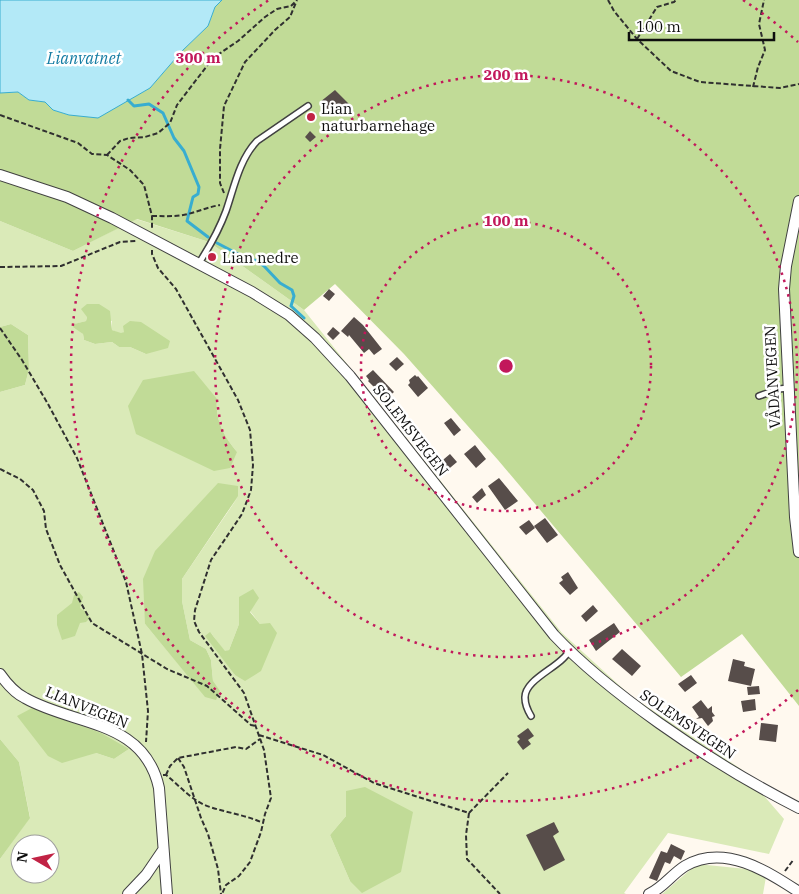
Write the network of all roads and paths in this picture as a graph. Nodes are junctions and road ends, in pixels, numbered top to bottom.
1 (296, 0) edge
2 (608, 0) edge
3 (676, 0) edge
4 (764, 0) edge
5 (637, 39) junction
6 (799, 84) edge
7 (753, 87) junction
8 (308, 106) dead end
9 (0, 115) edge
10 (107, 155) junction
11 (0, 175) edge
12 (799, 200) edge
13 (228, 203) junction
14 (152, 216) junction
15 (153, 240) junction
16 (136, 241) dead end
17 (199, 263) junction
18 (0, 267) edge
19 (0, 328) edge
20 (788, 388) junction
21 (758, 396) dead end
22 (0, 469) edge
23 (799, 552) edge
24 (569, 651) junction
25 (142, 654) junction
26 (0, 674) edge
27 (531, 716) dead end
28 (256, 726) junction
29 (259, 735) junction
30 (260, 739) junction
31 (146, 756) junction
32 (178, 758) junction
33 (508, 773) dead end
34 (161, 775) junction
35 (195, 799) junction
36 (799, 808) edge
37 (469, 813) junction
38 (263, 823) junction
39 (163, 850) junction
40 (794, 859) dead end
41 (781, 881) junction
42 (799, 892) edge
43 (128, 894) edge
44 (167, 894) edge
45 (222, 894) edge
46 (500, 894) edge
47 (649, 894) edge

1 - 10 path
1 - 13 path
2 - 5 path
3 - 5 path
4 - 7 path
5 - 7 path
6 - 7 path
8 - 13 lane
9 - 10 path
10 - 14 path
11 - 15 street, SOLEMSVEGEN
12 - 20 street, VÅDANVEGEN
13 - 14 path
13 - 17 lane
14 - 15 path
15 - 17 street, SOLEMSVEGEN
15 - 28 path
16 - 18 path
17 - 24 street, SOLEMSVEGEN
19 - 25 path
20 - 21 lane
20 - 23 street, VÅDANVEGEN
22 - 25 path
24 - 27 lane
24 - 36 street, SOLEMSVEGEN
25 - 28 path
25 - 31 path
26 - 31 street, LIANVEGEN
28 - 29 path
29 - 30 path
29 - 37 path
30 - 32 path
30 - 38 path
31 - 34 street, LIANVEGEN
32 - 34 path
32 - 35 path
33 - 37 path
34 - 35 path
34 - 39 street, LIANVEGEN
35 - 38 path
35 - 45 path
37 - 46 path
38 - 45 path
39 - 43 street
39 - 44 street, LIANVEGEN
40 - 41 path
41 - 42 street
41 - 47 street

